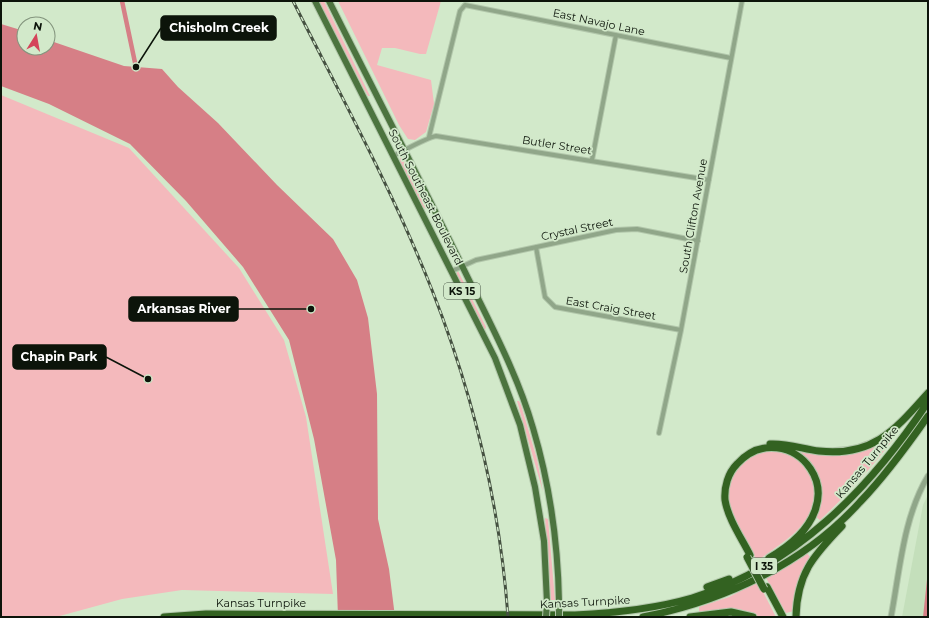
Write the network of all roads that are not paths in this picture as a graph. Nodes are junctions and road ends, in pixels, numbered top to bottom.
1 (316, 1) edge
2 (329, 1) edge
3 (742, 1) edge
4 (616, 35) junction
5 (731, 58) junction
6 (429, 137) junction
7 (405, 150) junction
8 (393, 156) junction
9 (592, 160) junction
10 (709, 180) junction
11 (698, 241) junction
12 (536, 247) junction
13 (462, 266) junction
14 (452, 272) junction
15 (681, 330) junction
16 (928, 393) edge
17 (928, 402) edge
18 (928, 416) edge
19 (660, 433) dead end
20 (928, 476) edge
21 (878, 483) junction
22 (748, 556) junction
23 (765, 588) junction
24 (648, 608) junction
25 (164, 617) edge
26 (546, 617) edge
27 (559, 617) edge
28 (643, 617) edge
29 (690, 617) edge
30 (753, 617) edge
31 (779, 617) edge
32 (783, 617) edge
33 (796, 617) edge
34 (891, 617) edge

1 - 8 main road, South Southeast Boulevard / KS 15
2 - 7 main road, South Southeast Boulevard / KS 15
3 - 5 street, South Clifton Avenue
4 - 5 street, East Navajo Lane
4 - 6 street, East Navajo Lane
4 - 9 street
5 - 10 street, South Clifton Avenue
6 - 7 street
6 - 9 street, Butler Street
7 - 8 street
7 - 13 main road, South Southeast Boulevard / KS 15
8 - 14 main road, South Southeast Boulevard / KS 15
9 - 10 street, Butler Street
10 - 11 street, South Clifton Avenue
11 - 12 street, Crystal Street
11 - 15 street, South Clifton Avenue
12 - 13 street, Crystal Street
12 - 15 street, East Craig Street
13 - 14 street, Crystal Street
13 - 27 main road, South Southeast Boulevard / KS 15, bridge
14 - 26 main road, South Southeast Boulevard / KS 15, bridge
15 - 19 street, South Clifton Avenue
16 - 22 highway
17 - 24 highway, Kansas Turnpike / I 35
18 - 21 highway, Kansas Turnpike / I 35
20 - 34 street
21 - 28 highway, Kansas Turnpike / I 35
21 - 33 highway
22 - 23 highway, bridge
22 - 24 highway
23 - 31 highway
23 - 32 highway
24 - 25 highway, Kansas Turnpike / I 35
29 - 30 highway

